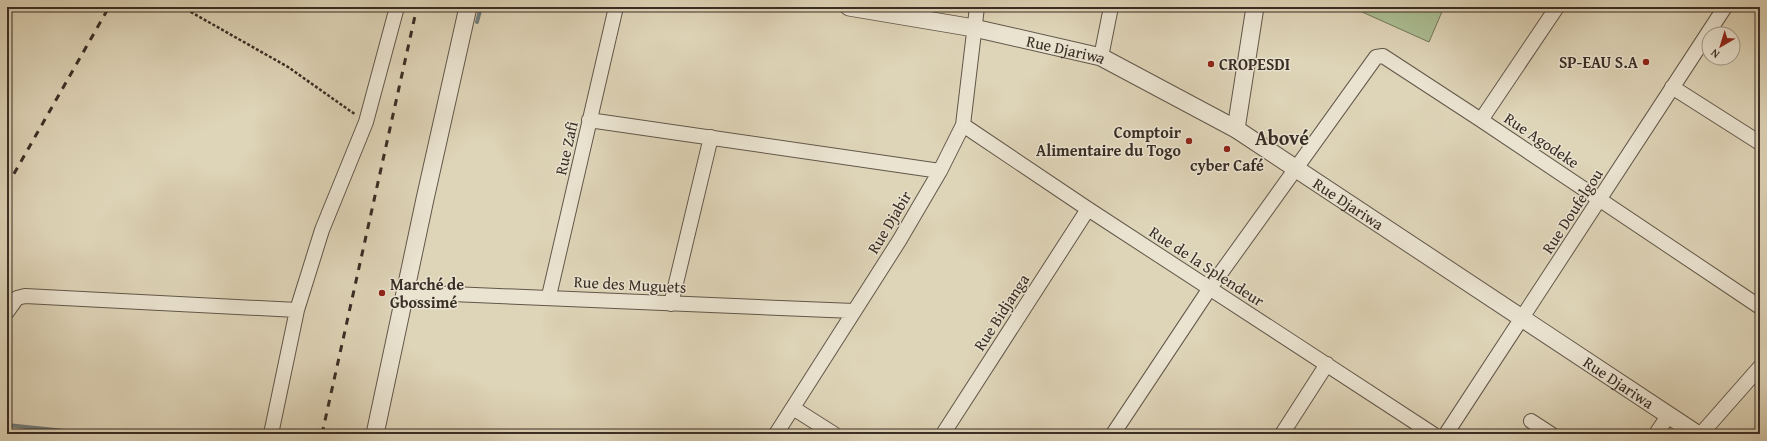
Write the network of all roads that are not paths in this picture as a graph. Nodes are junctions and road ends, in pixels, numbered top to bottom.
1 (397, 7) edge
2 (468, 7) edge
3 (616, 7) edge
4 (849, 7) edge
5 (977, 7) edge
6 (1110, 7) edge
7 (1254, 7) edge
8 (1557, 7) edge
9 (1726, 7) edge
10 (974, 28) junction
11 (1101, 57) junction
12 (1672, 87) junction
13 (589, 120) junction
14 (1481, 120) junction
15 (963, 124) junction
16 (1236, 129) junction
17 (711, 137) junction
18 (1760, 143) edge
19 (1296, 169) junction
20 (940, 170) junction
21 (1600, 200) junction
22 (1088, 209) junction
23 (1210, 288) junction
24 (405, 292) junction
25 (549, 296) junction
26 (671, 304) junction
27 (1760, 307) edge
28 (298, 310) junction
29 (854, 311) junction
30 (7, 312) edge
31 (1522, 318) junction
32 (1327, 364) junction
33 (1760, 367) edge
34 (793, 408) junction
35 (1668, 416) junction
36 (1531, 421) dead end
37 (271, 434) edge
38 (375, 434) edge
39 (776, 434) edge
40 (834, 434) edge
41 (943, 434) edge
42 (1113, 434) edge
43 (1282, 434) edge
44 (1433, 434) edge
45 (1446, 434) edge
46 (1551, 434) edge
47 (1656, 434) edge
48 (1697, 434) edge
49 (1700, 434) edge

1 - 28 street
2 - 24 street
3 - 13 street, Rue Zafi
4 - 10 street, Rue Djariwa
5 - 10 street, Rue Djabir
6 - 11 street
7 - 16 street
8 - 14 street
9 - 12 street, Rue Doufelgou
10 - 11 street, Rue Djariwa
10 - 15 street, Rue Djabir
11 - 16 street, Rue Djariwa
12 - 18 street
12 - 21 street, Rue Doufelgou
13 - 17 street
13 - 25 street, Rue Zafi
14 - 19 street, Rue Agodeke
14 - 21 street, Rue Agodeke
15 - 20 street, Rue Djabir
15 - 22 street, Rue de la Splendeur
16 - 19 street, Rue Djariwa
17 - 20 street
17 - 26 street
19 - 23 street
19 - 31 street, Rue Djariwa
20 - 29 street, Rue Djabir
21 - 27 street, Rue Agodeke
21 - 31 street, Rue Doufelgou
22 - 23 street, Rue de la Splendeur
22 - 41 street, Rue Bidjanga
23 - 32 street, Rue de la Splendeur
23 - 42 street
24 - 25 street, Rue des Muguets
24 - 38 street
25 - 26 street, Rue des Muguets
26 - 29 street, Rue des Muguets
28 - 30 street
28 - 37 street
29 - 34 street, Rue Djabir
31 - 35 street, Rue Djariwa
31 - 45 street, Rue Doufelgou
32 - 43 street
32 - 44 street, Rue de la Splendeur
33 - 49 street
34 - 39 street, Rue Djabir
34 - 40 street
35 - 47 street
35 - 48 street, Rue Djariwa
36 - 46 street

